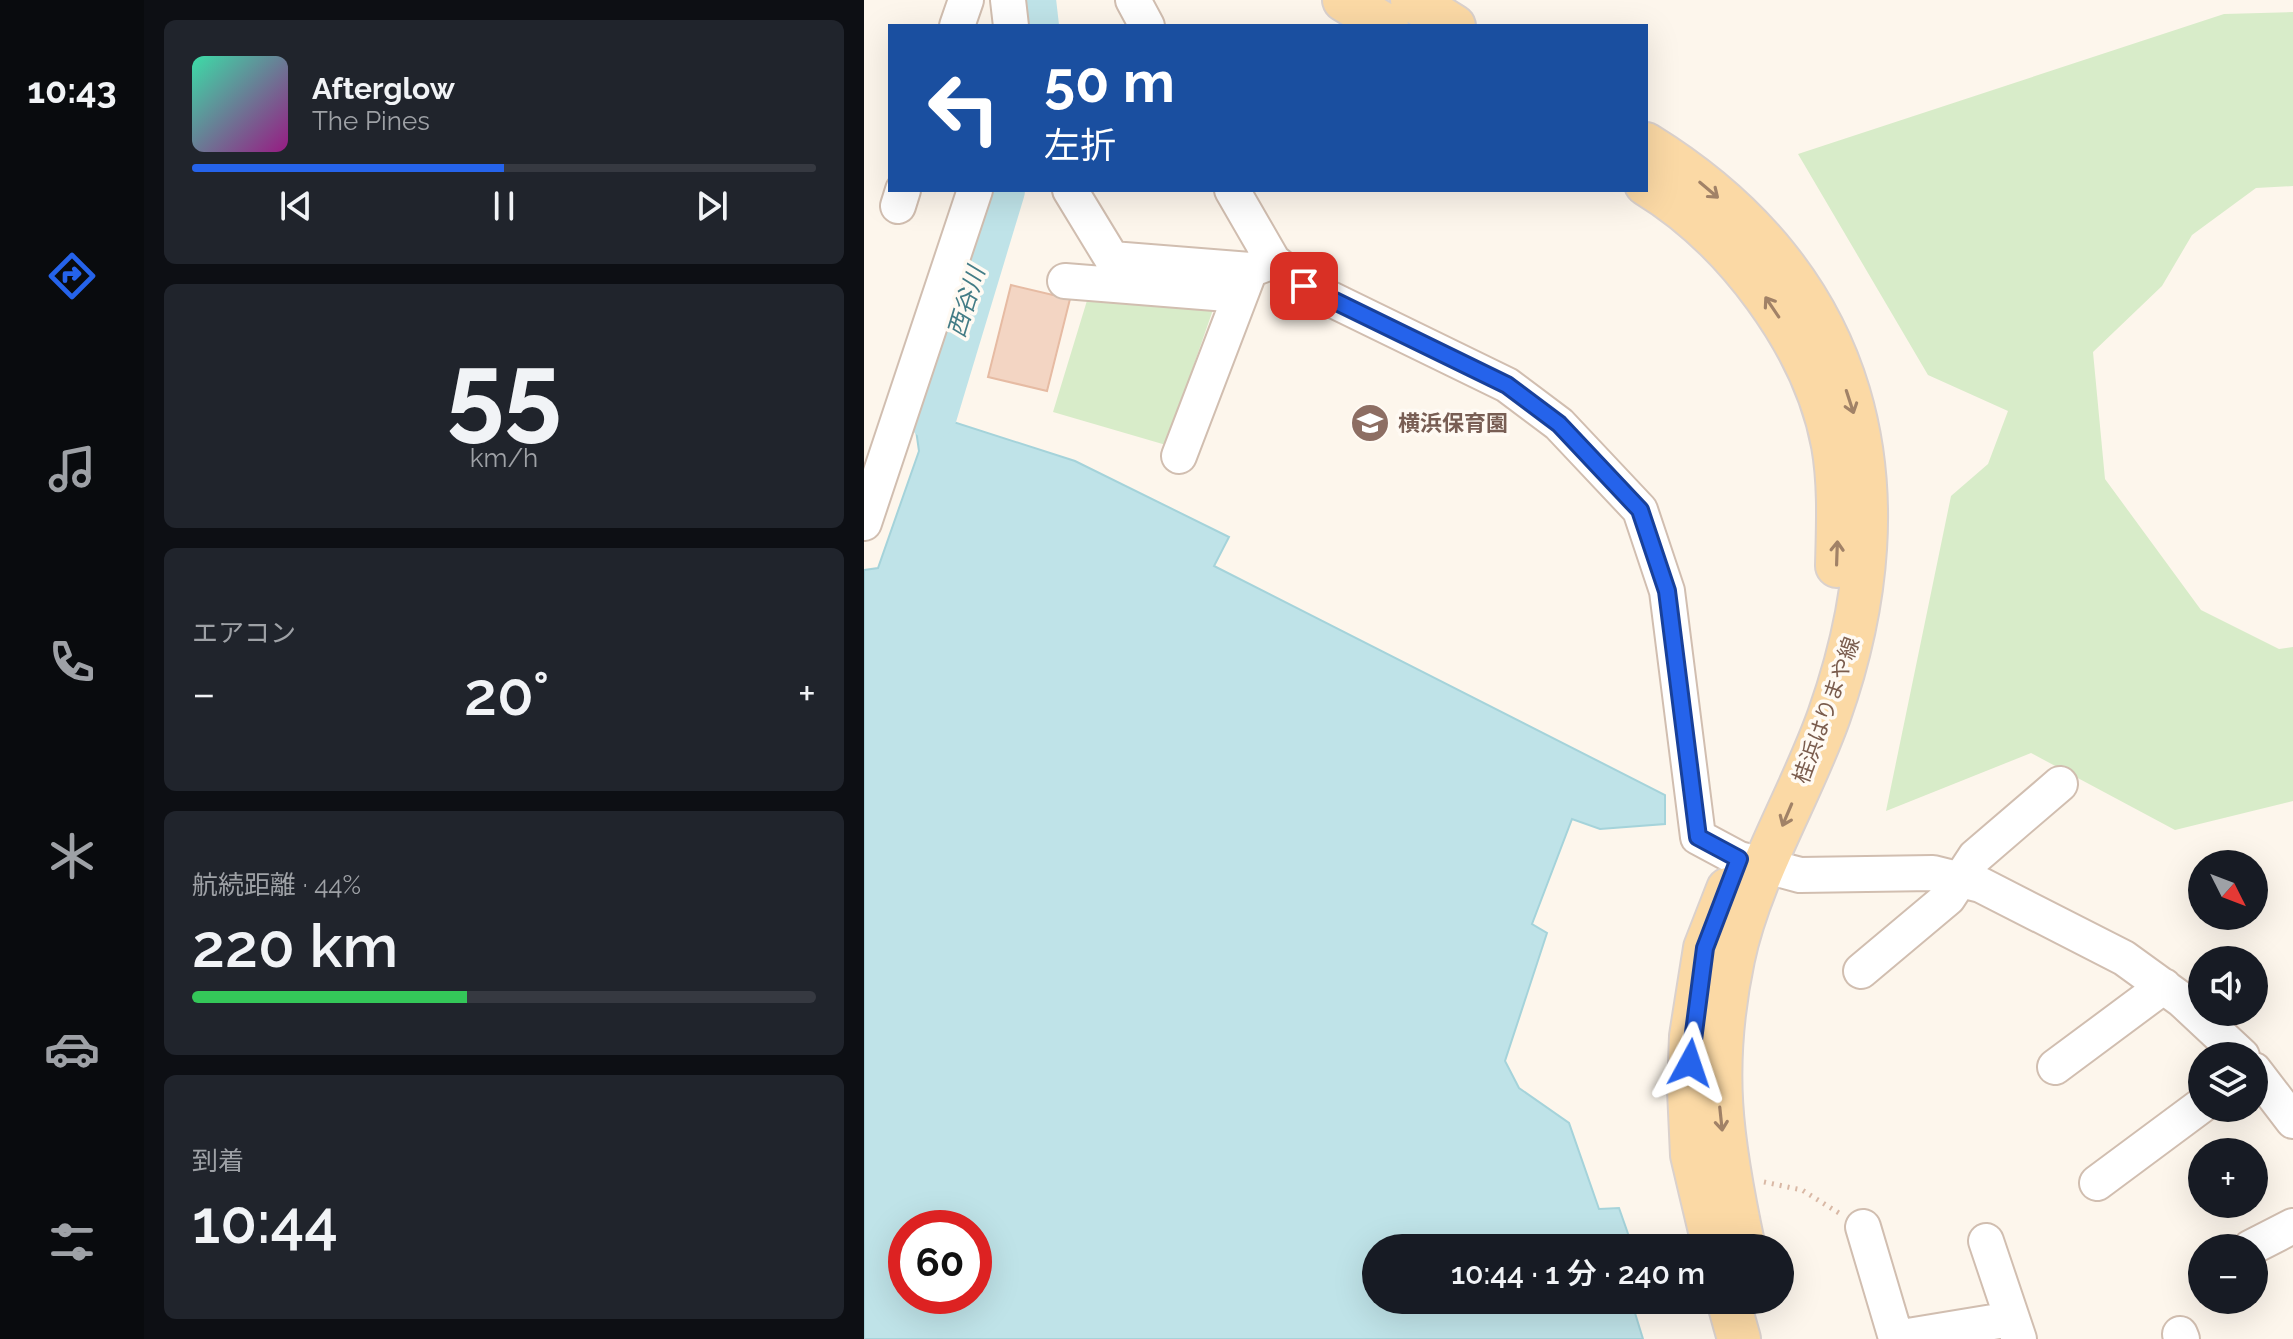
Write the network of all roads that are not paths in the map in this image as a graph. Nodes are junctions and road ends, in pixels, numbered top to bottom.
1 (966, 0) edge
2 (1008, 0) edge
3 (1133, 0) edge
4 (1344, 0) edge
5 (1412, 0) edge
6 (958, 24) edge
7 (1011, 24) edge
8 (1146, 24) edge
9 (1384, 24) edge
10 (1451, 24) edge
11 (1648, 145) edge
12 (1648, 186) edge
13 (974, 192) edge
14 (1071, 192) edge
15 (1233, 192) edge
16 (1254, 275) junction
17 (1065, 281) dead end
18 (1179, 456) dead end
19 (864, 523) edge
20 (2060, 784) dead end
21 (1752, 863) junction
22 (1959, 879) junction
23 (1861, 971) dead end
24 (2164, 986) junction
25 (2231, 1042) edge
26 (2055, 1067) dead end
27 (2268, 1088) edge
28 (2188, 1115) edge
29 (2293, 1121) edge
30 (2097, 1183) dead end
31 (2293, 1226) edge
32 (1863, 1227) road end
33 (1711, 1234) edge
34 (1741, 1234) edge
35 (2268, 1239) edge
36 (1986, 1241) dead end
37 (1732, 1314) edge
38 (1762, 1314) edge
39 (2015, 1329) edge
40 (1739, 1339) edge
41 (1769, 1339) edge

1 - 6 street
2 - 7 street
3 - 8 street
4 - 9 main road
5 - 10 main road
11 -> 21 main road, 桂浜はりまや線
21 -> 12 main road, 桂浜はりまや線
13 - 19 street
14 - 16 street
15 - 16 street
16 - 17 street
16 - 18 street
16 - 21 street
20 - 22 street
21 - 22 street
21 - 33 main road, 桂浜はりまや線
21 -> 34 main road, 桂浜はりまや線
22 - 23 street
22 - 24 street
24 - 25 street
24 - 26 street
27 - 29 street
28 - 30 street
31 - 35 street
32 - 39 street
36 - 39 street
37 - 40 main road
38 - 41 main road

